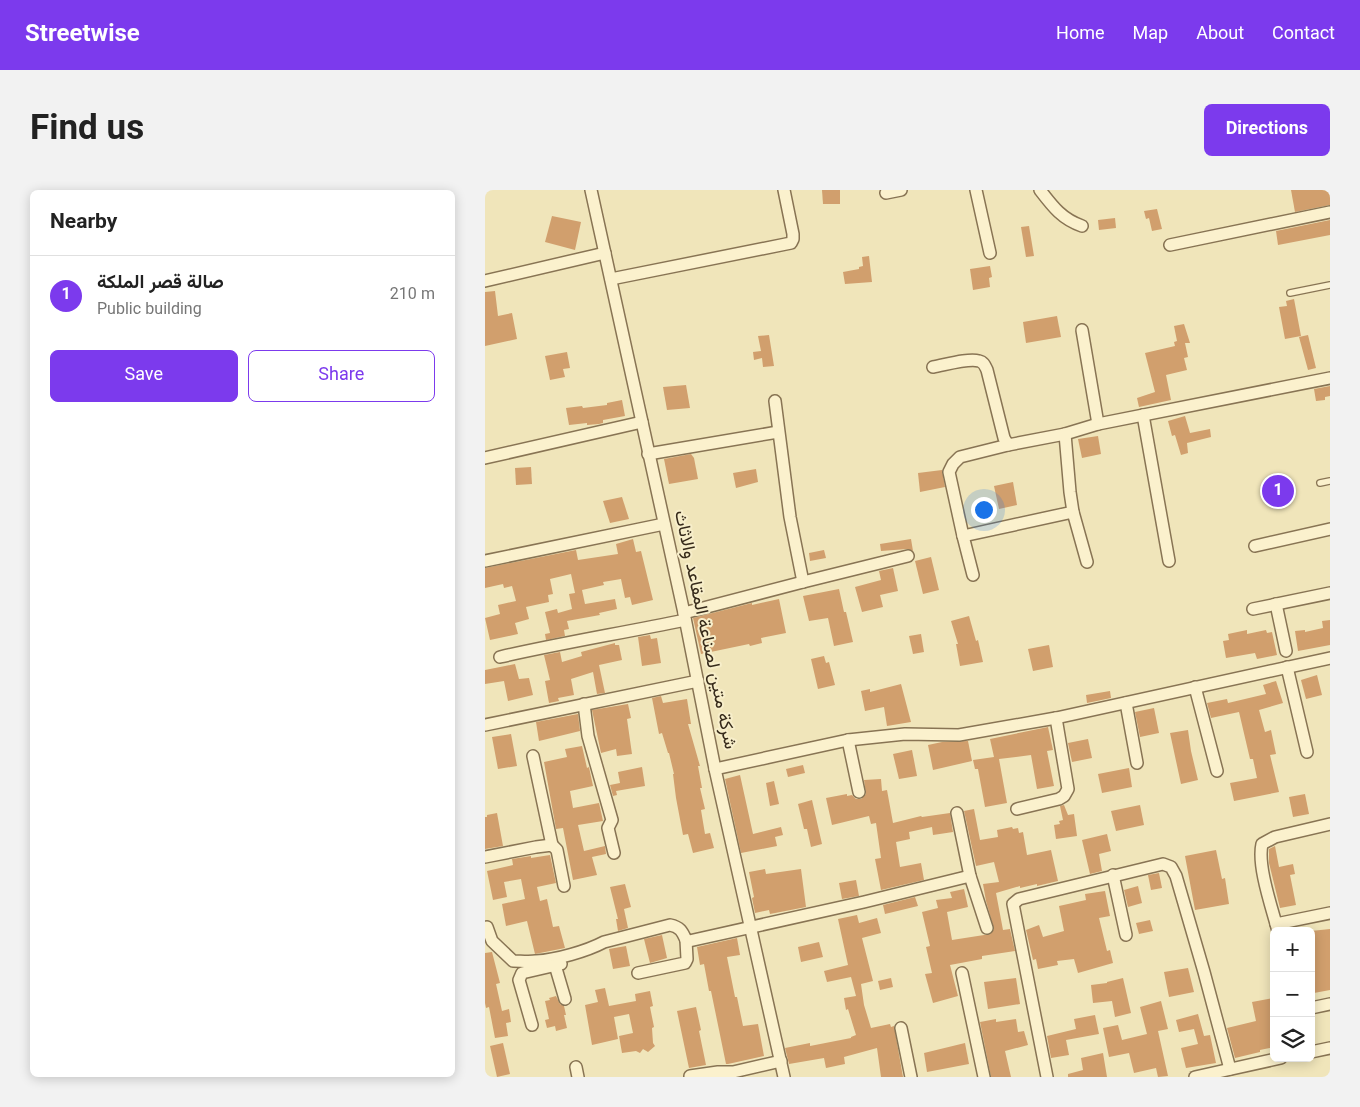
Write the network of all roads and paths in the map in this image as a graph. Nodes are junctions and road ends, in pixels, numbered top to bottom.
1 (591, 190) edge
2 (784, 190) edge
3 (901, 190) edge
4 (976, 190) edge
5 (1040, 190) edge
6 (886, 193) dead end
7 (1330, 212) edge
8 (1082, 226) dead end
9 (1169, 245) dead end
10 (605, 253) junction
11 (990, 253) dead end
12 (611, 279) junction
13 (485, 281) edge
14 (1330, 284) edge
15 (1290, 293) dead end
16 (1082, 330) dead end
17 (933, 367) dead end
18 (1330, 378) edge
19 (775, 401) dead end
20 (1143, 415) junction
21 (642, 422) junction
22 (1098, 424) junction
23 (778, 432) junction
24 (1065, 434) junction
25 (1008, 445) junction
26 (648, 454) junction
27 (485, 458) edge
28 (1330, 482) edge
29 (1320, 483) dead end
30 (1073, 512) junction
31 (664, 524) junction
32 (1330, 529) edge
33 (963, 536) junction
34 (1255, 546) dead end
35 (908, 556) dead end
36 (485, 561) edge
37 (1169, 561) dead end
38 (1087, 562) dead end
39 (973, 575) dead end
40 (803, 582) junction
41 (1330, 593) edge
42 (1276, 604) junction
43 (1253, 608) dead end
44 (684, 617) junction
45 (1286, 651) dead end
46 (500, 657) dead end
47 (1330, 658) edge
48 (1287, 667) junction
49 (698, 682) junction
50 (1195, 688) junction
51 (1127, 703) junction
52 (584, 704) junction
53 (1056, 718) junction
54 (485, 724) edge
55 (848, 740) junction
56 (1307, 752) dead end
57 (533, 756) dead end
58 (1137, 763) dead end
59 (715, 770) junction
60 (1217, 771) dead end
61 (859, 792) dead end
62 (1017, 809) dead end
63 (957, 814) dead end
64 (1330, 824) edge
65 (553, 845) junction
66 (614, 852) dead end
67 (485, 857) edge
68 (1113, 875) junction
69 (970, 876) junction
70 (564, 886) dead end
71 (1330, 913) edge
72 (750, 927) junction
73 (1277, 927) edge
74 (487, 928) dead end
75 (987, 928) dead end
76 (1126, 936) dead end
77 (686, 940) junction
78 (579, 952) junction
79 (555, 965) junction
80 (638, 973) dead end
81 (962, 973) dead end
82 (565, 1000) dead end
83 (1330, 1004) edge
84 (1315, 1007) edge
85 (532, 1025) dead end
86 (901, 1028) dead end
87 (1330, 1048) edge
88 (1315, 1051) edge
89 (781, 1061) junction
90 (1270, 1061) edge
91 (1225, 1072) edge
92 (690, 1076) edge
93 (784, 1077) edge
94 (911, 1077) edge
95 (984, 1077) edge
96 (1047, 1077) edge
97 (1195, 1077) edge

1 - 10 street, شركة متين لصناعة المقاعد والاثاث
2 - 12 street
3 - 6 street
4 - 11 street
5 - 8 street
7 - 9 street
10 - 12 street, شركة متين لصناعة المقاعد والاثاث
10 - 13 street
12 - 21 street, شركة متين لصناعة المقاعد والاثاث
14 - 15 lane
16 - 22 street
17 - 25 street
18 - 20 street
19 - 23 street
20 - 22 street
20 - 37 street
21 - 26 street, شركة متين لصناعة المقاعد والاثاث
21 - 27 street
22 - 24 street
23 - 26 street
23 - 40 street
24 - 25 street
24 - 30 street
25 - 33 street
26 - 31 street, شركة متين لصناعة المقاعد والاثاث
28 - 29 lane
30 - 33 street
30 - 38 street
31 - 36 street
31 - 44 street, شركة متين لصناعة المقاعد والاثاث
32 - 34 street
33 - 39 street
35 - 40 street
40 - 44 street
41 - 42 street
42 - 43 street
42 - 45 street
44 - 46 street
44 - 49 street, شركة متين لصناعة المقاعد والاثاث
47 - 48 street
48 - 50 street
48 - 56 street
49 - 52 street
49 - 59 street, شركة متين لصناعة المقاعد والاثاث
50 - 51 street
50 - 60 street
51 - 53 street
51 - 58 street
52 - 54 street
52 - 66 street
53 - 55 street
53 - 62 street
55 - 59 street
55 - 61 street
57 - 65 street
59 - 72 street, شركة متين لصناعة المقاعد والاثاث
63 - 69 street
64 - 73 street
65 - 67 street
65 - 70 street
68 - 76 street
68 - 91 street
68 - 96 street
69 - 72 street
69 - 75 street
71 - 73 street
72 - 77 street
72 - 89 street, شركة متين لصناعة المقاعد والاثاث
74 - 78 street
77 - 78 street
77 - 80 street
78 - 79 street
79 - 82 street
79 - 85 street
81 - 95 street
83 - 84 street
86 - 94 street
87 - 88 street
89 - 92 street
89 - 93 street, شركة متين لصناعة المقاعد والاثاث
90 - 91 street
91 - 97 street

